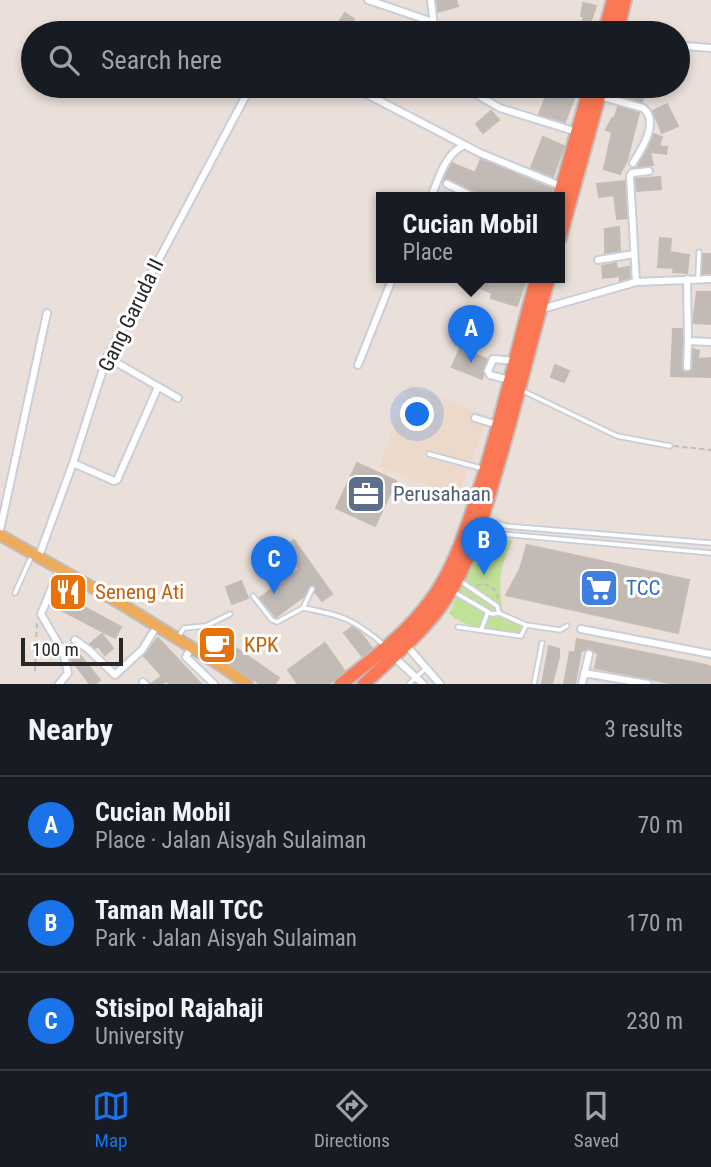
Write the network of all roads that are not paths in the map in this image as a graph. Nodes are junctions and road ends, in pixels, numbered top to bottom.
1 (368, 0) edge
2 (613, 0) edge
3 (625, 0) edge
4 (431, 1) edge
5 (430, 21) edge
6 (433, 21) edge
7 (607, 21) edge
8 (620, 21) edge
9 (690, 46) edge
10 (711, 48) edge
11 (244, 98) edge
12 (374, 98) edge
13 (483, 98) edge
14 (593, 98) edge
15 (595, 98) edge
16 (619, 98) edge
17 (577, 132) junction
18 (465, 145) junction
19 (633, 163) dead end
20 (649, 171) dead end
21 (447, 184) dead end
22 (433, 192) edge
23 (455, 192) edge
24 (561, 192) edge
25 (565, 218) edge
26 (699, 252) dead end
27 (634, 254) junction
28 (598, 260) dead end
29 (687, 279) junction
30 (698, 279) junction
31 (711, 279) edge
32 (636, 282) junction
33 (391, 283) edge
34 (535, 283) edge
35 (547, 283) edge
36 (540, 310) junction
37 (47, 313) dead end
38 (688, 341) junction
39 (711, 342) edge
40 (107, 357) junction
41 (514, 361) junction
42 (358, 365) dead end
43 (687, 367) dead end
44 (514, 384) junction
45 (158, 387) junction
46 (178, 398) dead end
47 (475, 418) dead end
48 (498, 425) junction
49 (670, 446) road end
50 (429, 454) dead end
51 (73, 463) junction
52 (491, 464) junction
53 (480, 525) junction
54 (0, 533) edge
55 (592, 534) junction
56 (680, 541) junction
57 (591, 543) junction
58 (711, 543) edge
59 (680, 550) junction
60 (711, 553) edge
61 (36, 555) junction
62 (60, 568) junction
63 (455, 585) junction
64 (312, 589) dead end
65 (15, 593) dead end
66 (253, 596) dead end
67 (303, 608) junction
68 (488, 612) junction
69 (499, 613) junction
70 (230, 614) dead end
71 (526, 625) junction
72 (157, 626) junction
73 (567, 626) dead end
74 (458, 627) dead end
75 (581, 629) dead end
76 (481, 630) junction
77 (177, 639) junction
78 (75, 640) dead end
79 (542, 643) dead end
80 (406, 645) junction
81 (191, 647) junction
82 (390, 652) junction
83 (589, 654) dead end
84 (711, 654) edge
85 (211, 659) junction
86 (426, 668) junction
87 (204, 672) junction
88 (584, 673) junction
89 (416, 677) junction
90 (58, 684) edge
91 (214, 684) edge
92 (247, 684) edge
93 (341, 684) edge
94 (364, 684) edge
95 (409, 684) edge
96 (423, 684) edge
97 (440, 684) edge
98 (534, 684) edge
99 (582, 684) edge
100 (648, 684) edge

1 - 5 street
2 - 7 highway
3 - 8 highway
4 - 6 street
9 - 10 street
11 - 40 street, Gang Garuda II
12 - 18 street
13 - 17 street
14 - 17 highway
15 - 25 highway
16 - 19 street
17 - 24 highway
18 - 22 street
18 - 24 street
20 - 27 street
21 - 23 street
26 - 30 lane
27 - 28 street
27 - 32 street
29 - 30 street
29 - 32 street
29 - 38 street
30 - 31 street
32 - 36 street
33 - 42 street
34 - 41 highway
35 - 36 highway
36 - 44 highway
37 - 54 street
38 - 39 street
38 - 43 street
40 - 45 street
40 - 51 street, Gang Garuda II
41 - 44 highway
41 - 44 street
44 - 48 highway
44 - 49 lane
44 - 52 highway
45 - 46 street
45 - 51 street
47 - 48 street
48 - 52 highway
50 - 52 lane
51 - 61 street, Gang Garuda II
52 - 53 highway
52 - 82 highway
53 - 55 lane
53 - 57 lane
53 - 63 highway
54 - 61 main road
55 - 56 lane
55 - 57 lane
56 - 58 lane
56 - 59 lane
57 - 59 lane
59 - 60 lane
61 - 62 main road
61 - 65 lane
62 - 72 main road
62 - 90 street
63 - 68 lane
63 - 69 lane
63 - 80 highway
64 - 67 lane
66 - 67 lane
67 - 82 lane
68 - 69 lane
68 - 76 lane
69 - 71 lane
70 - 77 lane
71 - 73 lane
71 - 76 lane
72 - 77 main road
72 - 78 street
74 - 76 lane
75 - 84 street
77 - 81 main road
79 - 98 lane
80 - 82 highway
80 - 86 street
81 - 85 main road
81 - 87 street
82 - 89 street
82 - 93 highway
82 - 94 highway
83 - 88 street
85 - 87 street
85 - 92 main road
86 - 89 lane
86 - 97 street
87 - 91 street
88 - 99 street
88 - 100 street
89 - 95 lane
89 - 96 street

